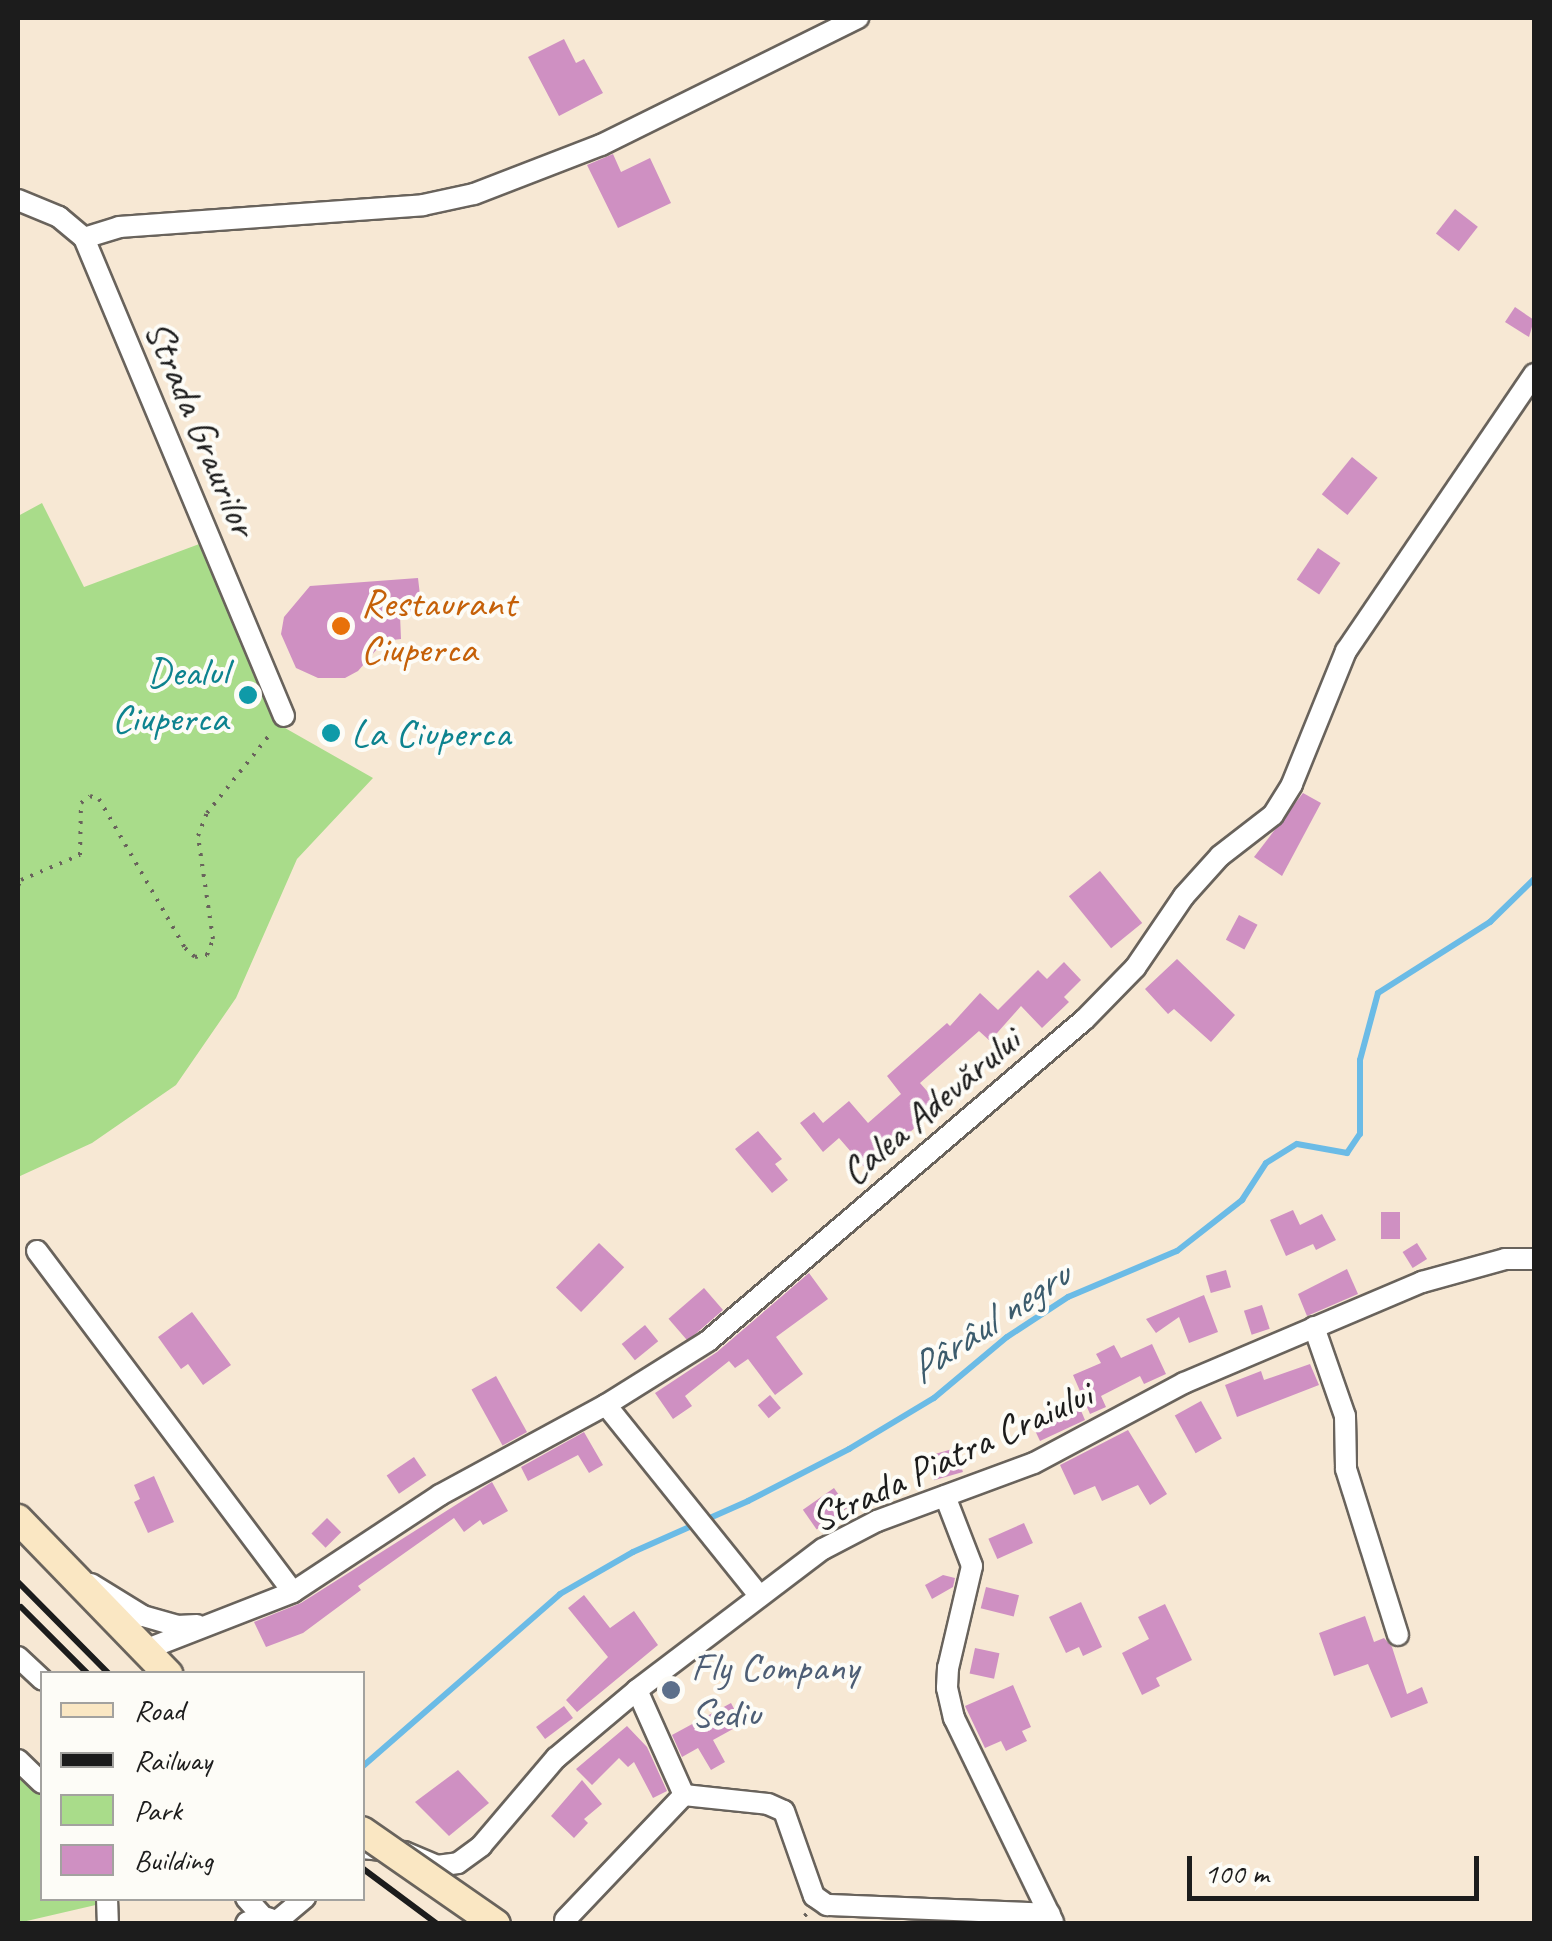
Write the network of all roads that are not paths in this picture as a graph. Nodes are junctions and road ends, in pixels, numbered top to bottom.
1 (858, 18) edge
2 (18, 200) edge
3 (84, 238) junction
4 (1534, 374) edge
5 (284, 716) road end
6 (36, 1251) dead end
7 (1534, 1259) edge
8 (1314, 1327) junction
9 (606, 1405) junction
10 (946, 1496) junction
11 (18, 1518) edge
12 (70, 1572) junction
13 (293, 1592) junction
14 (759, 1595) junction
15 (208, 1625) junction
16 (1398, 1635) dead end
17 (142, 1651) junction
18 (18, 1658) edge
19 (165, 1671) edge
20 (40, 1677) edge
21 (637, 1690) junction
22 (18, 1760) edge
23 (40, 1781) edge
24 (684, 1795) junction
25 (365, 1833) edge
26 (365, 1848) edge
27 (249, 1901) edge
28 (303, 1901) edge
29 (1052, 1919) edge
30 (565, 1920) dead end
31 (273, 1922) edge
32 (496, 1924) edge

1 - 3 street
2 - 3 street
3 - 5 street, Strada Graurilor
4 - 9 street, Calea Adevărului
6 - 13 street
7 - 8 street, Strada Piatra Craiului
8 - 10 street, Strada Piatra Craiului
8 - 16 street
9 - 13 street, Calea Adevărului
9 - 14 street
10 - 14 street, Strada Piatra Craiului
10 - 29 street
11 - 12 main road
12 - 15 street
12 - 17 main road
13 - 15 street, Calea Adevărului
14 - 21 street, Strada Piatra Craiului
15 - 17 street, Calea Adevărului
17 - 19 main road
18 - 20 street
21 - 24 street
21 - 26 street, Strada Piatra Craiului
22 - 23 street
24 - 29 street
24 - 30 street
25 - 32 main road, bridge
27 - 31 street
28 - 31 street

